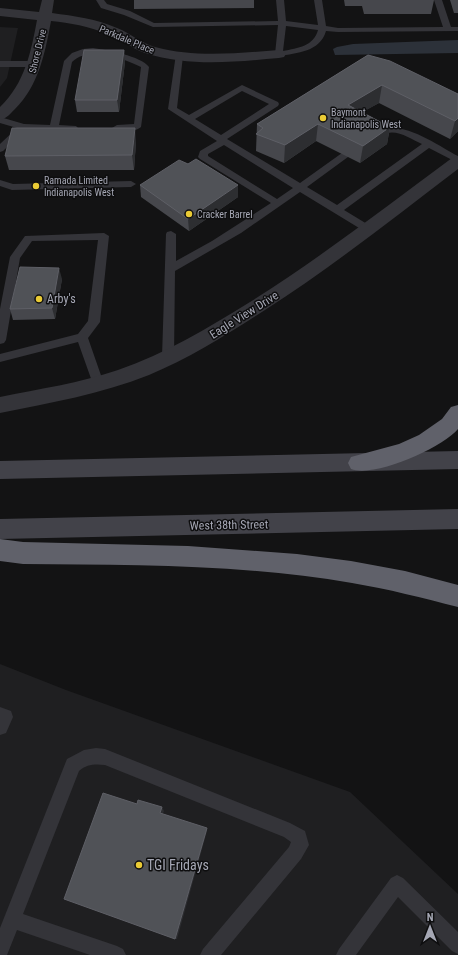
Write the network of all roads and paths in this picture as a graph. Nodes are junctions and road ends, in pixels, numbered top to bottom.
1 (48, 0) edge
2 (100, 0) edge
3 (280, 0) edge
4 (318, 0) edge
5 (438, 0) edge
6 (0, 12) edge
7 (44, 17) junction
8 (282, 23) junction
9 (322, 29) junction
10 (448, 30) junction
11 (458, 30) edge
12 (279, 54) junction
13 (179, 56) junction
14 (0, 64) edge
15 (36, 64) junction
16 (0, 115) edge
17 (189, 119) junction
18 (0, 120) edge
19 (23, 127) junction
20 (54, 128) junction
21 (83, 128) edge
22 (105, 128) edge
23 (373, 137) edge
24 (223, 140) junction
25 (428, 144) junction
26 (0, 149) edge
27 (345, 155) edge
28 (458, 161) edge
29 (0, 184) edge
30 (131, 184) dead end
31 (300, 187) junction
32 (277, 203) junction
33 (337, 210) junction
34 (368, 229) junction
35 (171, 234) dead end
36 (170, 269) junction
37 (82, 337) junction
38 (0, 340) edge
39 (168, 357) junction
40 (0, 358) edge
41 (98, 384) junction
42 (0, 405) edge
43 (458, 413) edge
44 (458, 460) edge
45 (359, 463) junction
46 (0, 470) edge
47 (458, 519) edge
48 (0, 529) edge
49 (0, 550) edge
50 (458, 596) edge
51 (0, 715) edge
52 (0, 727) edge
53 (13, 920) junction
54 (458, 945) edge
55 (0, 951) edge
56 (117, 955) edge
57 (209, 955) edge
58 (345, 955) edge

1 - 7 street, Shore Drive
2 - 8 lane
3 - 8 lane
4 - 9 lane
5 - 10 lane
6 - 7 street, Parkdale Place
7 - 13 street, Parkdale Place
7 - 15 street, Shore Drive
8 - 9 lane
8 - 12 lane
9 - 10 lane
9 - 12 lane
10 - 11 lane
12 - 13 street, Parkdale Place
13 - 17 lane
14 - 15 lane
15 - 16 street, Shore Drive
17 - 24 lane
17 - 24 lane
18 - 19 lane
19 - 20 lane
19 - 26 lane
20 - 21 lane
20 - 22 lane
23 - 25 lane
24 - 31 lane
24 - 32 lane
25 - 28 lane
25 - 33 lane
27 - 31 lane
28 - 34 street, Eagle View Drive
29 - 30 lane
31 - 32 lane
31 - 33 lane
32 - 36 lane
33 - 34 lane
34 - 39 street, Eagle View Drive
35 - 36 lane
36 - 39 lane
37 - 38 lane
37 - 40 lane
37 - 41 lane
39 - 41 street, Eagle View Drive
41 - 42 street, Eagle View Drive
43 - 45 highway
44 - 45 main road
45 - 46 main road
47 - 48 main road, West 38th Street
49 - 50 highway
51 - 52 lane
53 - 55 lane
53 - 56 lane
53 - 57 lane
54 - 58 lane

